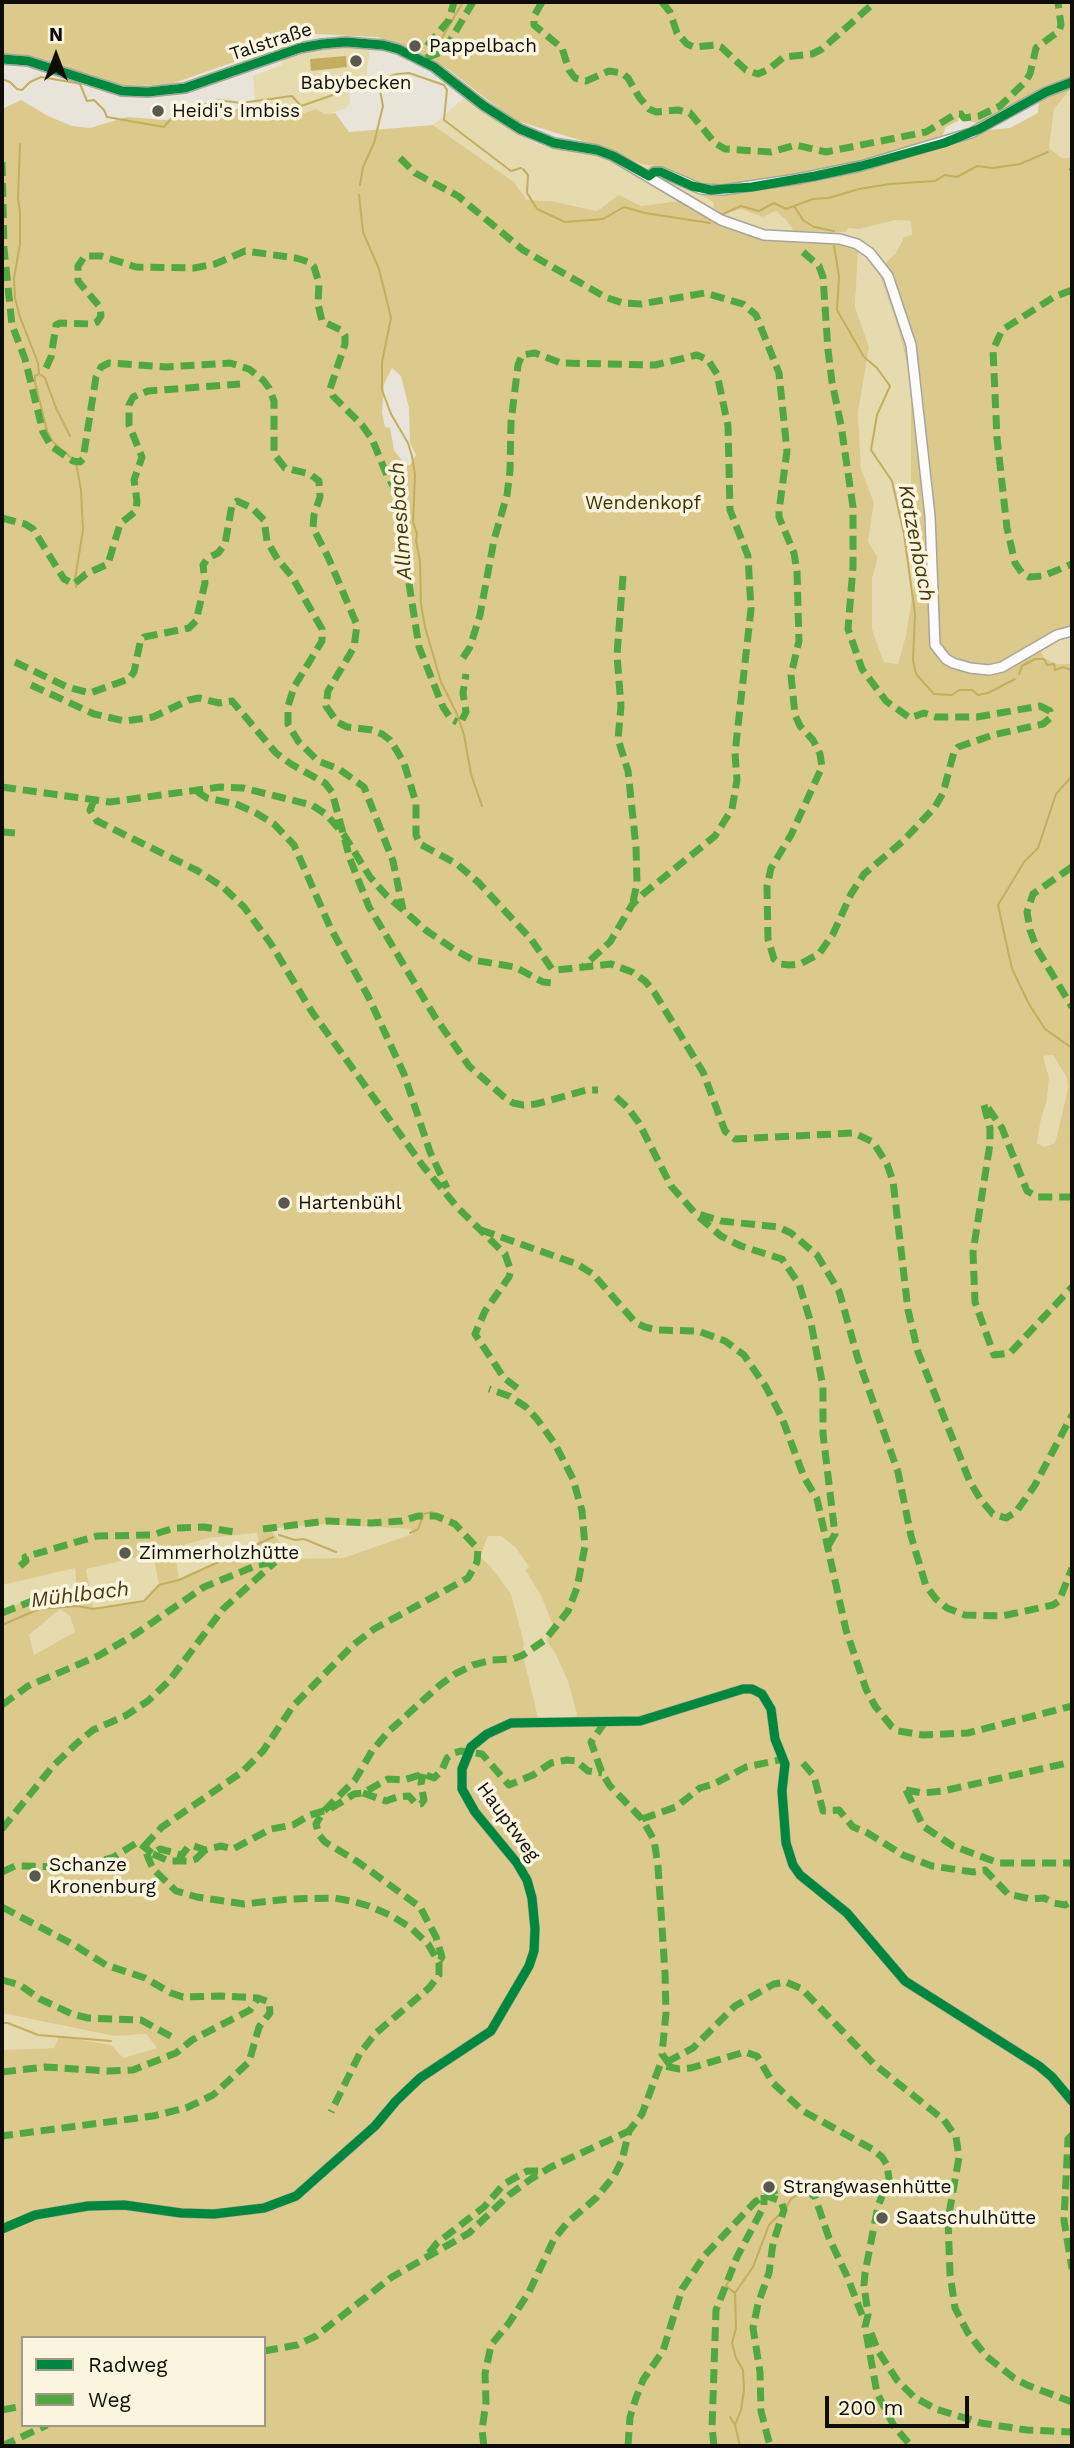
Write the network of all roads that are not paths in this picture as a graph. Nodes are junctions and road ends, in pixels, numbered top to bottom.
1 (2, 59) edge
2 (1072, 82) edge
3 (649, 176) junction
4 (1072, 631) edge
5 (1072, 2101) edge
6 (2, 2230) edge

1 - 3 main road, Talstraße
2 - 3 main road
3 - 4 main road, Talstraße
5 - 6 street, Hauptweg

